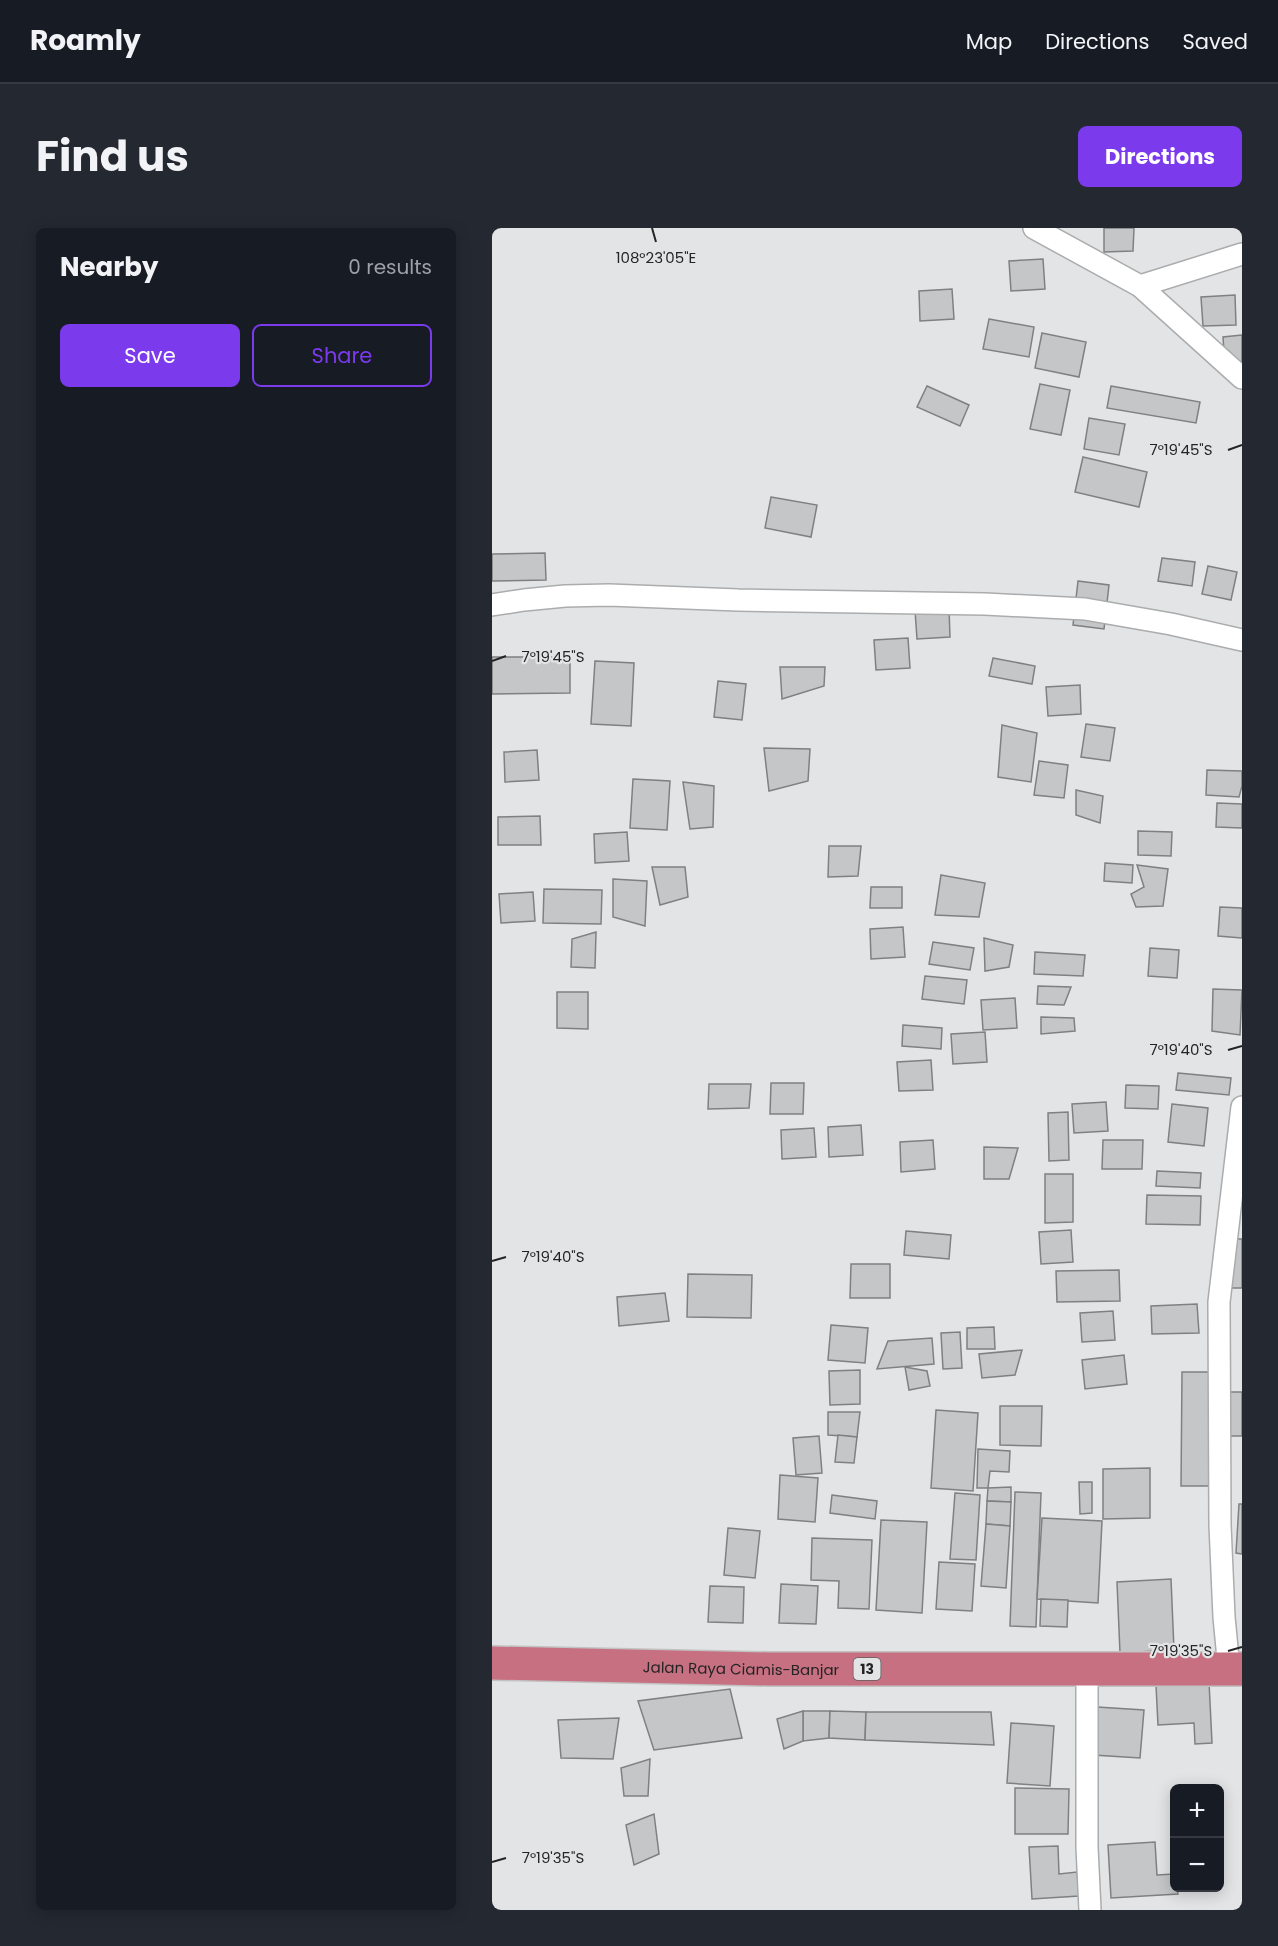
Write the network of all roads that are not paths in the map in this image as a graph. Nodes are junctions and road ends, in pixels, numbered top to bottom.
1 (1034, 228) edge
2 (1242, 254) edge
3 (1140, 286) junction
4 (1242, 378) edge
5 (492, 605) edge
6 (1242, 640) edge
7 (1242, 1107) edge
8 (492, 1664) edge
9 (1087, 1669) junction
10 (1235, 1669) edge
11 (1090, 1910) edge

1 - 3 street
2 - 3 street
3 - 4 street
5 - 6 street
7 - 10 street
8 - 9 highway, Jalan Raya Ciamis-Banjar / 13
9 - 10 highway, Jalan Raya Ciamis-Banjar / 13
9 - 11 street

